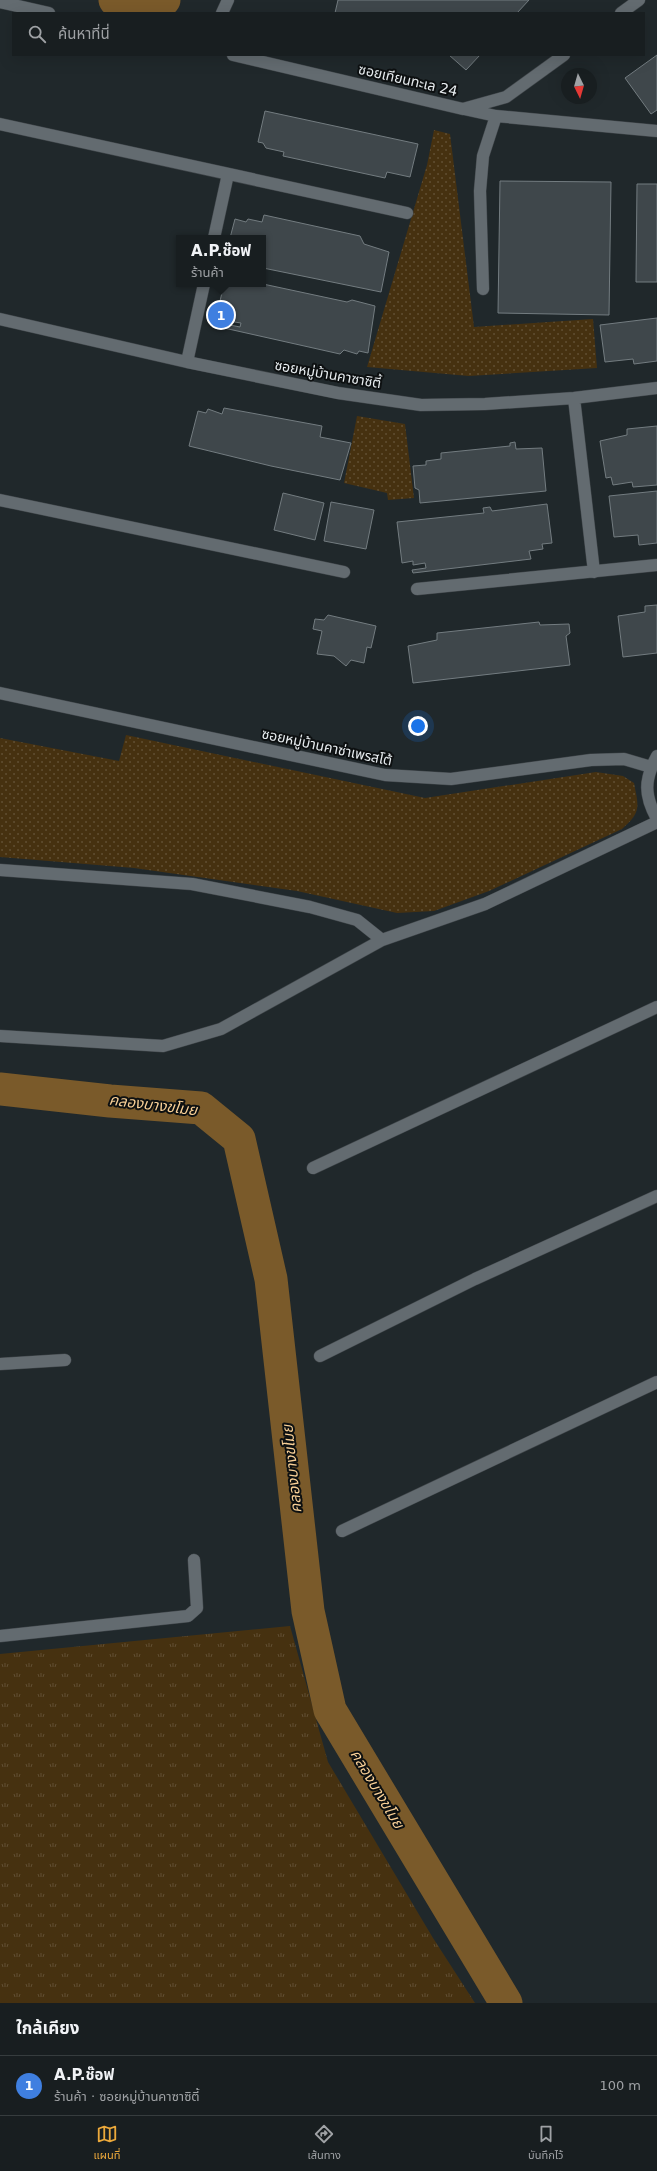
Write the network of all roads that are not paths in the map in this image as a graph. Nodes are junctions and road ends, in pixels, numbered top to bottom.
1 (228, 0) edge
2 (639, 0) edge
3 (0, 2) edge
4 (45, 12) edge
5 (222, 12) edge
6 (622, 12) edge
7 (237, 56) edge
8 (563, 56) edge
9 (463, 109) junction
10 (496, 116) junction
11 (0, 124) edge
12 (657, 131) edge
13 (228, 174) junction
14 (407, 212) dead end
15 (215, 235) edge
16 (203, 287) edge
17 (483, 289) dead end
18 (0, 319) edge
19 (187, 362) junction
20 (657, 388) edge
21 (574, 398) junction
22 (0, 500) edge
23 (657, 565) edge
24 (344, 572) dead end
25 (594, 572) junction
26 (417, 589) dead end
27 (0, 693) edge
28 (657, 756) edge
29 (651, 767) junction
30 (657, 819) edge
31 (657, 822) edge
32 (0, 870) edge
33 (382, 940) junction
34 (657, 1007) edge
35 (0, 1036) edge
36 (313, 1168) dead end
37 (657, 1196) edge
38 (320, 1356) dead end
39 (65, 1360) dead end
40 (0, 1364) edge
41 (657, 1382) edge
42 (342, 1531) dead end
43 (194, 1560) dead end
44 (0, 1636) edge

1 - 5 street
2 - 6 street
3 - 4 street
7 - 9 street, ซอยเทียนทะเล 24
8 - 9 street, ซอยเทียนทะเล 24
9 - 10 street
10 - 12 street
10 - 17 street
11 - 13 street
13 - 14 street
13 - 15 street
16 - 19 street
18 - 19 street, ซอยหมู่บ้านคาซาซิตี้
19 - 21 street, ซอยหมู่บ้านคาซาซิตี้
20 - 21 street, ซอยหมู่บ้านคาซาซิตี้
21 - 25 street
22 - 24 street
23 - 25 street
25 - 26 street
27 - 29 street, ซอยหมู่บ้านคาซ่าเพรสโต้
28 - 29 street
29 - 30 street
31 - 33 street
32 - 33 street
33 - 35 street
34 - 36 street
37 - 38 street
39 - 40 street
41 - 42 street
43 - 44 street

